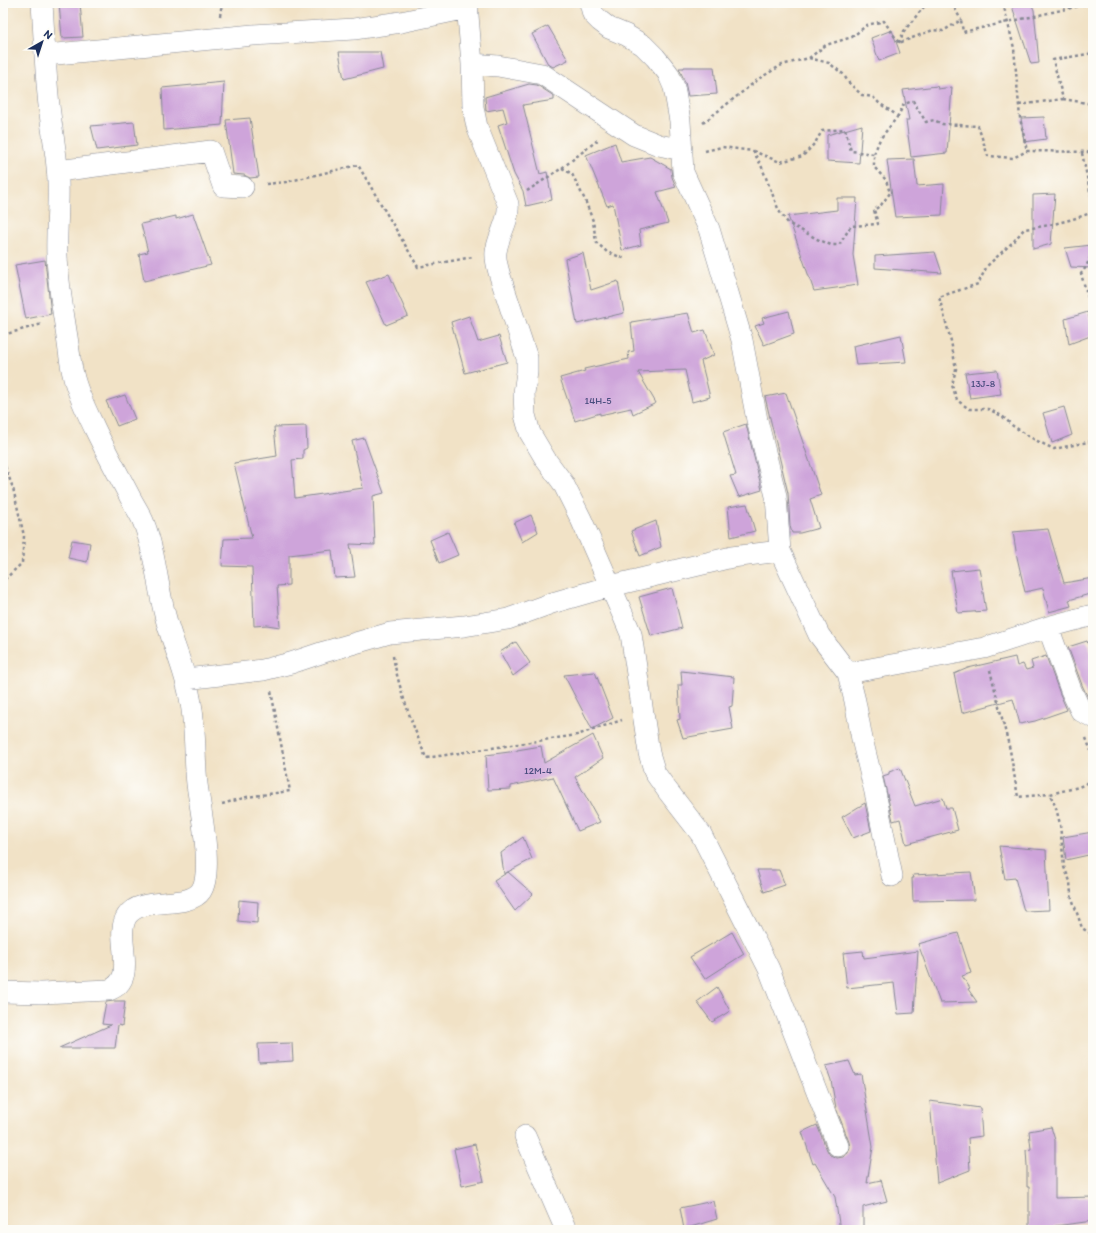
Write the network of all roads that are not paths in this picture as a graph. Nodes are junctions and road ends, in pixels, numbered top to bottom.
1 (42, 3) edge
2 (590, 3) edge
3 (468, 5) edge
4 (46, 54) junction
5 (472, 64) junction
6 (682, 140) junction
7 (58, 171) junction
8 (243, 187) road end
9 (780, 551) junction
10 (610, 586) junction
11 (1093, 615) edge
12 (1048, 627) junction
13 (848, 673) junction
14 (186, 679) junction
15 (1093, 717) edge
16 (892, 876) dead end
17 (3, 992) edge
18 (525, 1136) dead end
19 (838, 1146) dead end
20 (566, 1230) edge

1 - 4 street
2 - 6 street
3 - 4 street
3 - 5 street
4 - 7 street
5 - 6 street
5 - 10 street
6 - 9 street
7 - 8 street
7 - 14 street
9 - 10 street
9 - 13 street
10 - 14 street
10 - 19 street
11 - 12 street
12 - 13 street
12 - 15 street
13 - 16 street
14 - 17 street
18 - 20 street

